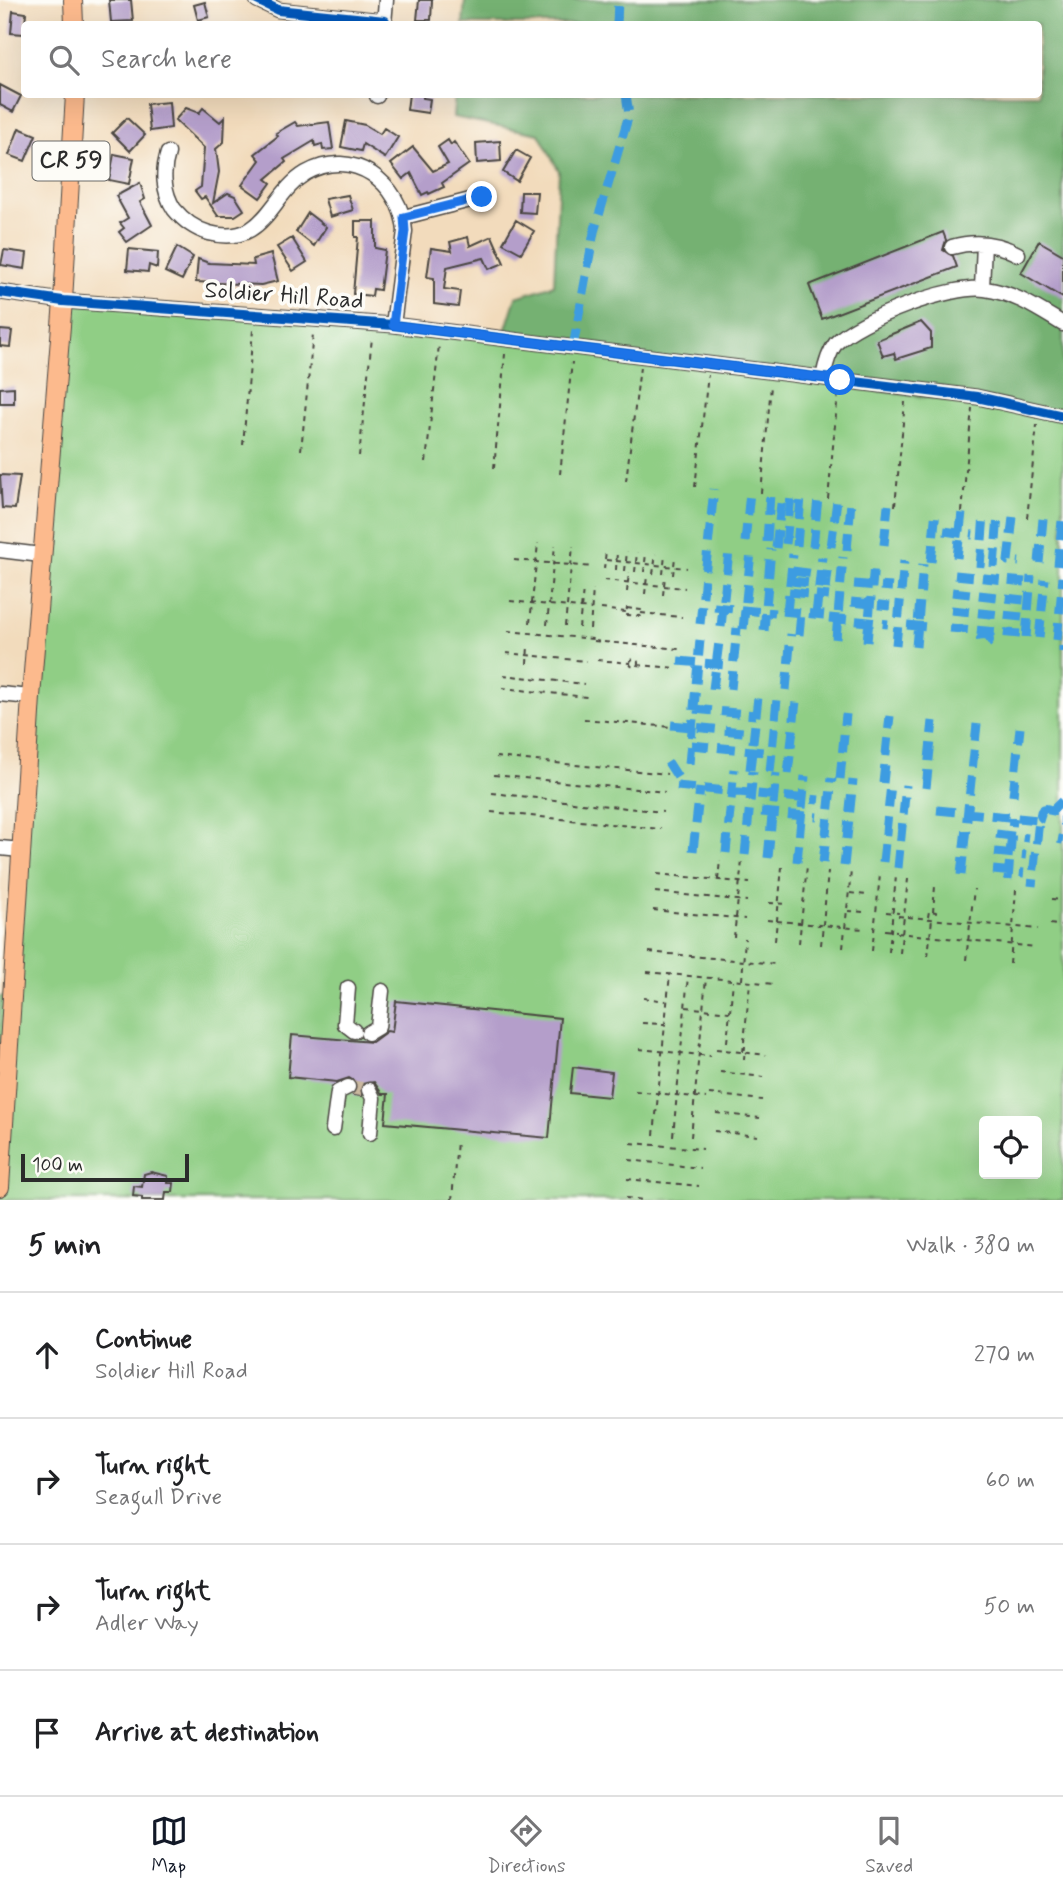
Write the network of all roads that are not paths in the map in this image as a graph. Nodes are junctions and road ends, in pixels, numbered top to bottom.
1 (73, 0) edge
2 (257, 0) edge
3 (386, 0) edge
4 (75, 21) edge
5 (368, 21) edge
6 (384, 21) edge
7 (75, 98) edge
8 (168, 153) dead end
9 (482, 197) dead end
10 (404, 217) junction
11 (984, 244) junction
12 (952, 247) dead end
13 (1018, 254) dead end
14 (982, 288) junction
15 (0, 292) edge
16 (63, 301) junction
17 (1063, 324) edge
18 (393, 325) junction
19 (823, 378) junction
20 (1063, 415) edge
21 (0, 550) edge
22 (41, 555) junction
23 (0, 694) edge
24 (31, 697) junction
25 (0, 848) edge
26 (21, 850) junction
27 (348, 988) dead end
28 (382, 991) dead end
29 (348, 1087) dead end
30 (369, 1090) dead end
31 (333, 1129) dead end
32 (2, 1133) edge
33 (370, 1133) dead end
34 (0, 1187) edge

1 - 4 main road
2 - 5 street
3 - 6 street
7 - 16 main road, CR 59
8 - 10 street
9 - 10 street
10 - 18 street
11 - 12 street
11 - 13 street
11 - 14 street
14 - 17 street
14 - 19 street
15 - 16 street, Soldier Hill Road
16 - 18 street, Soldier Hill Road
16 - 22 main road, CR 59
18 - 19 street, Soldier Hill Road
19 - 20 street, Soldier Hill Road
21 - 22 street
22 - 24 main road, CR 59
23 - 24 street
24 - 26 main road, CR 59
25 - 26 street
26 - 32 main road, CR 59
27 - 28 street
29 - 31 street
30 - 33 street
32 - 34 main road, CR 59

